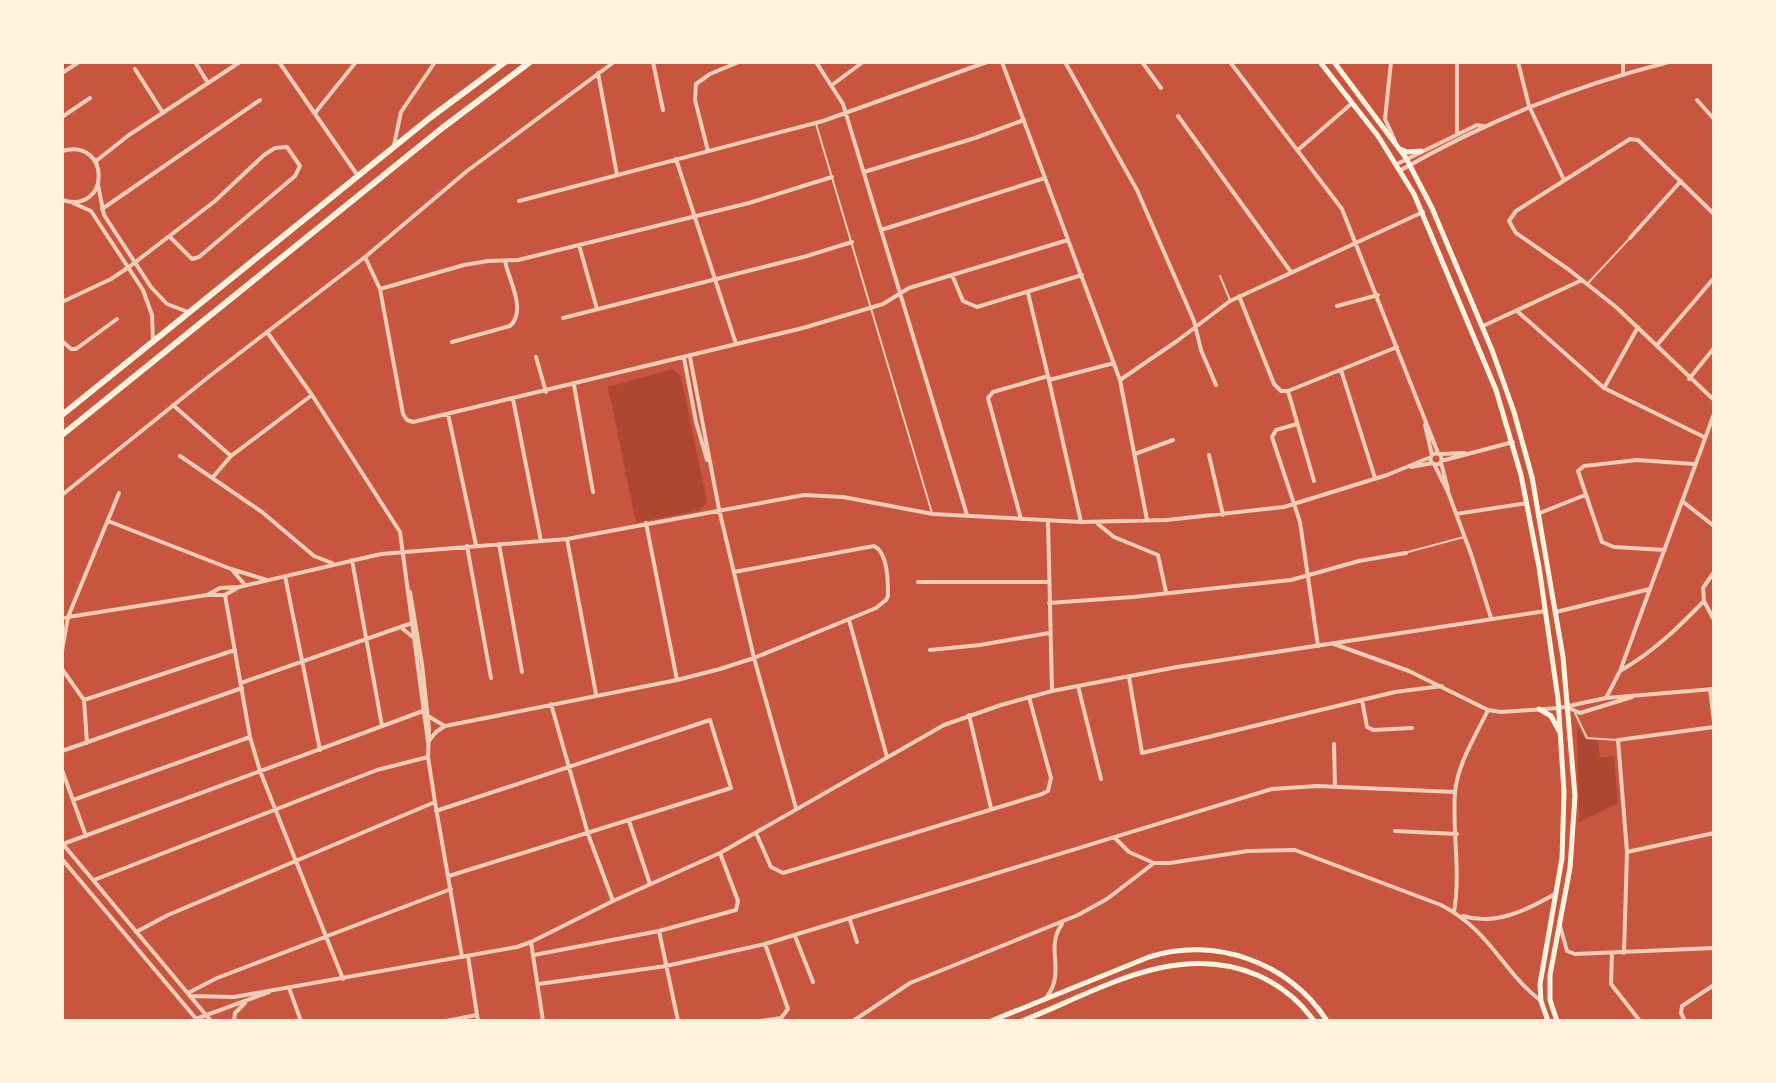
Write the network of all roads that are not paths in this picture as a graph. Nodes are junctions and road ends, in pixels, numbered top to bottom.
1 (79, 62) edge
2 (195, 62) edge
3 (240, 62) edge
4 (279, 62) edge
5 (356, 62) edge
6 (435, 62) edge
7 (505, 62) edge
8 (530, 62) edge
9 (614, 62) edge
10 (653, 62) edge
11 (739, 62) edge
12 (816, 62) edge
13 (863, 62) edge
14 (987, 62) edge
15 (1002, 62) edge
16 (1065, 62) edge
17 (1142, 62) edge
18 (1230, 62) edge
19 (1320, 62) edge
20 (1334, 62) edge
21 (1391, 62) edge
22 (1457, 62) edge
23 (1518, 62) edge
24 (1623, 62) edge
25 (1669, 62) edge
26 (135, 69) dead end
27 (62, 73) edge
28 (598, 73) junction
29 (1623, 75) junction
30 (208, 83) junction
31 (832, 85) junction
32 (1161, 88) dead end
33 (90, 98) dead end
34 (260, 100) dead end
35 (1697, 100) dead end
36 (1351, 104) junction
37 (1529, 106) junction
38 (663, 110) dead end
39 (163, 113) junction
40 (315, 113) junction
41 (846, 113) junction
42 (1178, 116) dead end
43 (62, 117) edge
44 (1714, 119) edge
45 (1024, 120) junction
46 (816, 123) junction
47 (1483, 126) junction
48 (1457, 134) junction
49 (394, 148) junction
50 (1399, 149) junction
51 (1298, 150) junction
52 (62, 151) edge
53 (708, 151) junction
54 (1421, 151) junction
55 (1406, 158) junction
56 (676, 159) junction
57 (96, 161) junction
58 (1397, 164) junction
59 (1410, 165) junction
60 (1401, 170) junction
61 (864, 172) junction
62 (617, 175) junction
63 (358, 176) junction
64 (832, 177) junction
65 (1045, 178) junction
66 (1564, 180) junction
67 (1681, 181) junction
68 (98, 185) junction
69 (62, 200) edge
70 (519, 201) dead end
71 (73, 203) junction
72 (102, 209) junction
73 (1423, 212) junction
74 (1714, 214) edge
75 (695, 217) junction
76 (881, 230) junction
77 (170, 237) junction
78 (1630, 238) joint
79 (1068, 240) junction
80 (852, 242) junction
81 (1357, 243) junction
82 (579, 245) junction
83 (365, 257) junction
84 (505, 261) junction
85 (134, 263) junction
86 (129, 267) junction
87 (1291, 272) junction
88 (952, 274) junction
89 (1082, 275) junction
90 (1220, 276) dead end
91 (1714, 278) edge
92 (716, 279) junction
93 (1585, 282) junction
94 (380, 289) junction
95 (1028, 293) junction
96 (900, 294) junction
97 (1378, 295) junction
98 (1239, 296) junction
99 (1230, 301) junction
100 (62, 302) edge
101 (1337, 306) dead end
102 (873, 307) junction
103 (598, 309) junction
104 (1517, 311) junction
105 (188, 312) junction
106 (563, 318) dead end
107 (117, 319) dead end
108 (1483, 326) junction
109 (1638, 327) junction
110 (1196, 328) junction
111 (267, 332) junction
112 (62, 341) edge
113 (153, 341) junction
114 (452, 342) dead end
115 (736, 344) junction
116 (1657, 345) junction
117 (1397, 347) junction
118 (1714, 348) edge
119 (536, 357) dead end
120 (687, 358) junction
121 (1114, 363) junction
122 (1341, 370) junction
123 (1048, 378) junction
124 (1689, 379) junction
125 (1120, 380) junction
126 (574, 385) junction
127 (1216, 385) dead end
128 (1604, 388) junction
129 (1288, 391) junction
130 (546, 392) junction
131 (312, 395) junction
132 (513, 399) junction
133 (1714, 400) edge
134 (173, 405) junction
135 (448, 414) junction
136 (1714, 414) edge
137 (62, 415) edge
138 (1297, 424) junction
139 (62, 435) edge
140 (1704, 437) junction
141 (1173, 440) dead end
142 (1513, 442) junction
143 (1467, 453) junction
144 (1135, 454) junction
145 (1209, 455) dead end
146 (1435, 455) junction
147 (180, 456) dead end
148 (231, 456) junction
149 (1441, 462) junction
150 (1434, 464) junction
151 (1694, 464) junction
152 (1409, 467) junction
153 (212, 478) junction
154 (1375, 479) junction
155 (1314, 481) dead end
156 (593, 492) dead end
157 (1448, 492) junction
158 (119, 493) dead end
159 (62, 495) edge
160 (1585, 495) junction
161 (1682, 501) junction
162 (1527, 503) junction
163 (1296, 505) junction
164 (719, 509) junction
165 (1540, 513) junction
166 (933, 514) junction
167 (1456, 514) junction
168 (967, 515) junction
169 (1223, 515) junction
170 (1021, 519) junction
171 (108, 521) junction
172 (1048, 521) junction
173 (1147, 521) junction
174 (1081, 522) junction
175 (1097, 522) junction
176 (646, 523) junction
177 (1714, 526) edge
178 (1465, 537) junction
179 (567, 539) junction
180 (541, 541) junction
181 (1545, 541) junction
182 (499, 543) junction
183 (1535, 543) junction
184 (476, 545) junction
185 (467, 546) junction
186 (1665, 550) junction
187 (404, 552) junction
188 (1406, 553) joint
189 (314, 556) junction
190 (352, 560) junction
191 (334, 564) junction
192 (231, 569) junction
193 (310, 570) junction
194 (734, 572) junction
195 (1714, 572) edge
196 (285, 576) junction
197 (1310, 576) junction
198 (269, 580) junction
199 (918, 582) dead end
200 (1048, 582) junction
201 (251, 584) junction
202 (231, 586) junction
203 (242, 586) junction
204 (1650, 589) junction
205 (410, 592) junction
206 (1166, 592) junction
207 (207, 595) junction
208 (225, 595) junction
209 (1704, 601) junction
210 (1049, 603) junction
211 (1546, 611) junction
212 (1556, 612) junction
213 (411, 614) junction
214 (65, 617) edge
215 (1491, 618) junction
216 (849, 620) junction
217 (1714, 620) edge
218 (414, 625) junction
219 (403, 628) junction
220 (1049, 633) junction
221 (415, 639) junction
222 (365, 640) junction
223 (1332, 643) junction
224 (1318, 646) junction
225 (235, 650) junction
226 (930, 650) dead end
227 (62, 651) edge
228 (754, 658) junction
229 (301, 663) junction
230 (62, 669) edge
231 (1620, 671) junction
232 (522, 672) dead end
233 (1129, 677) junction
234 (491, 678) dead end
235 (677, 680) junction
236 (242, 686) junction
237 (1078, 686) junction
238 (1442, 686) junction
239 (1712, 689) edge
240 (1052, 691) junction
241 (424, 694) junction
242 (596, 694) junction
243 (1638, 695) junction
244 (1029, 697) junction
245 (1606, 698) junction
246 (84, 700) junction
247 (1362, 700) junction
248 (551, 704) junction
249 (1568, 707) junction
250 (1559, 708) junction
251 (1539, 709) junction
252 (1488, 710) junction
253 (423, 711) junction
254 (1575, 712) junction
255 (969, 715) junction
256 (428, 716) junction
257 (1714, 725) edge
258 (382, 726) junction
259 (445, 726) junction
260 (427, 728) junction
261 (1412, 728) dead end
262 (436, 732) junction
263 (1561, 736) junction
264 (250, 737) junction
265 (1618, 740) junction
266 (428, 742) junction
267 (87, 743) junction
268 (1334, 744) dead end
269 (320, 750) junction
270 (62, 751) edge
271 (428, 757) junction
272 (887, 757) junction
273 (568, 766) junction
274 (62, 770) edge
275 (260, 771) junction
276 (1101, 779) dead end
277 (1335, 787) junction
278 (1455, 792) junction
279 (73, 800) junction
280 (435, 802) junction
281 (796, 808) junction
282 (991, 808) junction
283 (275, 810) junction
284 (436, 811) junction
285 (629, 821) junction
286 (1395, 831) dead end
287 (756, 833) junction
288 (1714, 833) edge
289 (588, 834) junction
290 (1457, 834) junction
291 (86, 836) junction
292 (1114, 837) junction
293 (63, 844) edge
294 (1627, 852) junction
295 (720, 853) junction
296 (62, 859) edge
297 (296, 861) junction
298 (1154, 863) junction
299 (449, 876) junction
300 (94, 880) junction
301 (650, 884) junction
302 (451, 889) junction
303 (1555, 894) junction
304 (110, 900) junction
305 (613, 901) junction
306 (101, 907) junction
307 (1457, 913) junction
308 (850, 920) junction
309 (1063, 922) junction
310 (1559, 924) junction
311 (659, 931) junction
312 (136, 932) junction
313 (326, 936) junction
314 (795, 936) junction
315 (531, 942) junction
316 (857, 942) dead end
317 (765, 944) junction
318 (1714, 948) edge
319 (1612, 953) junction
320 (1624, 953) junction
321 (534, 955) junction
322 (465, 957) junction
323 (666, 966) junction
324 (343, 979) junction
325 (813, 982) dead end
326 (539, 984) junction
327 (1714, 985) edge
328 (289, 988) junction
329 (270, 991) junction
330 (189, 995) junction
331 (1550, 1000) junction
332 (1043, 1001) junction
333 (1541, 1001) junction
334 (247, 1002) junction
335 (206, 1015) junction
336 (477, 1018) edge
337 (783, 1019) edge
338 (197, 1020) edge
339 (211, 1021) edge
340 (234, 1021) edge
341 (301, 1021) edge
342 (446, 1021) edge
343 (543, 1021) edge
344 (678, 1021) edge
345 (761, 1021) edge
346 (853, 1021) edge
347 (991, 1021) edge
348 (1022, 1021) edge
349 (1314, 1021) edge
350 (1327, 1021) edge
351 (1548, 1021) edge
352 (1557, 1021) edge
353 (1640, 1021) edge
354 (1685, 1021) edge

1 - 27 street
2 - 30 street
3 - 30 street
4 - 40 street
5 - 40 street
6 - 49 street
7 - 49 highway
8 - 139 highway
9 - 28 street
10 - 38 street
11 - 53 street
12 - 31 street
13 - 31 street
14 - 41 street
15 - 45 street
16 - 110 street
17 - 32 street
18 - 51 street
19 - 36 main road
20 - 50 main road
21 - 50 street
22 - 48 street
23 - 37 street
24 - 29 street
25 - 29 street
26 - 39 street
28 - 62 street
28 - 83 street
29 - 37 street
30 - 39 street
31 - 41 street
33 - 43 street
34 - 72 street
35 - 44 street
36 - 51 street
36 - 58 main road
37 - 47 street
37 - 66 street
39 - 57 street
40 - 63 street
41 - 46 street
41 - 61 street
42 - 87 street
45 - 61 street
45 - 65 street
46 - 53 street
46 - 64 lane
47 - 48 street
47 - 59 street
48 - 54 street
49 - 63 highway
50 - 54 main road
50 - 55 main road
51 - 81 street
52 - 57 street
53 - 56 street
54 - 55 street
55 - 58 street
55 - 59 main road
56 - 62 street
56 - 75 street
57 - 68 street
58 - 60 main road
59 - 60 street
59 - 108 main road
60 - 73 main road
61 - 76 street
62 - 70 street
63 - 105 highway
64 - 75 street
64 - 80 lane
65 - 76 street
65 - 79 street
66 - 67 street
66 - 93 street
67 - 74 street
67 - 78 street
68 - 71 street
68 - 72 street
69 - 71 street
71 - 86 street
72 - 85 street
73 - 81 street
73 - 142 main road
75 - 82 street
75 - 92 street
76 - 96 street
77 - 77 street
77 - 85 street
78 - 93 lane
79 - 88 street
79 - 89 street
80 - 92 street
80 - 102 lane
81 - 87 street
81 - 97 street
82 - 84 street
82 - 103 street
83 - 94 street
83 - 111 street
84 - 94 street
84 - 114 street
85 - 86 street
85 - 105 street
86 - 100 street
86 - 113 street
87 - 98 street
88 - 95 street
88 - 96 street
89 - 95 street
89 - 121 street
90 - 99 lane
91 - 116 street
92 - 103 street
92 - 115 street
93 - 104 street
93 - 109 street
94 - 135 street
95 - 123 street
96 - 102 street
96 - 168 street
97 - 101 street
97 - 117 street
98 - 99 street
98 - 129 street
99 - 110 street
102 - 115 street
102 - 166 lane
103 - 106 street
104 - 108 street
104 - 128 street
105 - 113 highway
107 - 112 street
108 - 165 main road
109 - 116 street
109 - 128 street
110 - 125 street
110 - 127 street
111 - 131 street
111 - 134 street
113 - 137 highway
115 - 120 street
116 - 124 street
117 - 122 street
117 - 146 street
118 - 124 street
119 - 130 street
120 - 126 street
120 - 164 street
121 - 123 street
121 - 125 street
122 - 129 street
122 - 154 street
123 - 170 street
123 - 174 street
124 - 133 street
125 - 144 street
126 - 130 street
126 - 156 street
128 - 140 street
129 - 138 street
130 - 132 street
131 - 148 street
131 - 187 street
132 - 135 street
132 - 180 street
134 - 148 street
134 - 159 street
135 - 184 street
136 - 140 street
138 - 155 street
138 - 163 street
140 - 151 street
141 - 144 street
142 - 143 street
142 - 162 main road
143 - 146 street
143 - 149 street
144 - 173 street
145 - 169 street
146 - 149 street
146 - 150 street
146 - 152 street
147 - 153 street
148 - 153 street
149 - 150 street
149 - 157 street
150 - 152 street
150 - 157 street
151 - 160 street
151 - 161 street
152 - 154 street
153 - 189 street
154 - 163 street
157 - 167 street
158 - 171 street
160 - 165 street
160 - 186 street
161 - 177 street
161 - 186 street
162 - 167 street
162 - 183 main road
163 - 169 street
163 - 197 street
164 - 166 street
164 - 176 street
164 - 194 street
165 - 181 main road
166 - 168 street
167 - 178 street
168 - 170 street
169 - 173 street
170 - 172 street
171 - 192 street
171 - 214 street
172 - 174 street
172 - 200 street
173 - 175 street
174 - 175 street
175 - 206 street
176 - 179 street
176 - 235 street
178 - 188 lane
178 - 215 street
179 - 180 street
179 - 242 street
180 - 182 street
181 - 183 main road
181 - 212 main road
182 - 184 street
182 - 232 street
183 - 211 main road
184 - 185 street
185 - 187 street
185 - 234 street
186 - 204 street
187 - 190 street
187 - 205 street
188 - 197 street
189 - 191 street
189 - 193 street
190 - 191 street
190 - 222 street
191 - 193 street
192 - 198 street
192 - 201 street
192 - 202 street
192 - 203 street
193 - 196 street
194 - 216 street
194 - 228 street
195 - 209 street
196 - 198 street
196 - 229 street
197 - 206 street
197 - 224 street
198 - 201 street
199 - 200 street
200 - 210 street
201 - 203 street
202 - 203 street
202 - 207 street
203 - 208 street
204 - 212 street
204 - 231 street
205 - 213 street
205 - 218 street
206 - 210 street
207 - 208 street
207 - 214 street
208 - 225 street
209 - 217 street
209 - 231 street
210 - 220 street
211 - 215 street
211 - 250 main road
212 - 249 main road
213 - 218 street
213 - 219 street
214 - 227 street
215 - 223 street
216 - 228 street
216 - 272 street
218 - 219 street
218 - 221 street
218 - 241 street
219 - 221 street
219 - 222 street
220 - 226 street
220 - 240 street
221 - 241 street
222 - 229 street
222 - 258 street
223 - 224 street
223 - 238 street
224 - 233 street
225 - 236 street
225 - 246 street
228 - 235 street
228 - 281 street
229 - 236 street
229 - 269 street
230 - 246 street
231 - 245 street
233 - 237 street
233 - 247 street
235 - 242 street
236 - 264 street
236 - 267 street
237 - 240 street
237 - 276 street
238 - 247 street
238 - 252 street
239 - 243 street
239 - 257 street
240 - 244 street
241 - 253 street
241 - 256 street
242 - 248 street
243 - 245 street
243 - 254 street
244 - 255 street
244 - 282 street
245 - 249 street
246 - 267 street
247 - 261 street
248 - 259 street
248 - 273 street
249 - 250 street
249 - 254 street
249 - 310 main road
250 - 251 street
250 - 263 main road
251 - 252 street
251 - 263 main road
252 - 278 street
253 - 258 street
253 - 260 street
254 - 265 lane
255 - 272 street
255 - 282 street
256 - 259 street
256 - 260 street
257 - 265 street
258 - 269 street
259 - 262 street
260 - 262 street
260 - 266 street
262 - 266 street
263 - 303 main road
264 - 275 street
264 - 279 street
265 - 294 street
266 - 271 street
267 - 270 street
268 - 277 street
269 - 275 street
271 - 280 street
271 - 283 street
272 - 281 street
273 - 284 street
273 - 285 street
273 - 289 street
274 - 279 street
275 - 283 street
275 - 291 street
277 - 278 street
277 - 292 street
278 - 290 street
279 - 291 street
280 - 284 street
280 - 297 street
281 - 287 street
282 - 287 street
283 - 297 street
283 - 300 street
284 - 299 street
285 - 289 street
285 - 301 street
286 - 290 street
287 - 295 street
288 - 294 street
289 - 299 street
289 - 305 street
290 - 307 street
291 - 293 street
292 - 298 street
292 - 308 street
293 - 300 street
294 - 320 street
295 - 301 street
295 - 311 street
296 - 306 street
297 - 312 street
297 - 313 street
298 - 307 street
298 - 309 street
299 - 302 street
300 - 304 street
301 - 305 street
302 - 313 street
302 - 322 street
303 - 307 street
303 - 333 main road
304 - 306 street
304 - 312 street
305 - 315 street
306 - 338 street
307 - 333 street
308 - 314 street
308 - 316 street
309 - 332 street
309 - 346 street
310 - 319 street
310 - 331 main road
311 - 321 street
311 - 323 street
312 - 330 street
313 - 324 street
313 - 330 street
314 - 317 street
314 - 325 street
315 - 321 street
315 - 322 street
317 - 323 street
317 - 337 street
318 - 320 street
319 - 320 street
319 - 353 street
321 - 326 street
322 - 324 street
322 - 336 street
323 - 326 street
323 - 344 street
324 - 328 street
326 - 343 street
327 - 354 street
328 - 329 street
328 - 341 street
329 - 330 street
329 - 334 street
330 - 335 street
331 - 333 main road
331 - 352 main road
332 - 347 main road
332 - 350 main road
333 - 351 main road
334 - 335 street
334 - 340 street
335 - 338 street
335 - 339 street
336 - 342 street
337 - 345 street
348 - 349 main road

